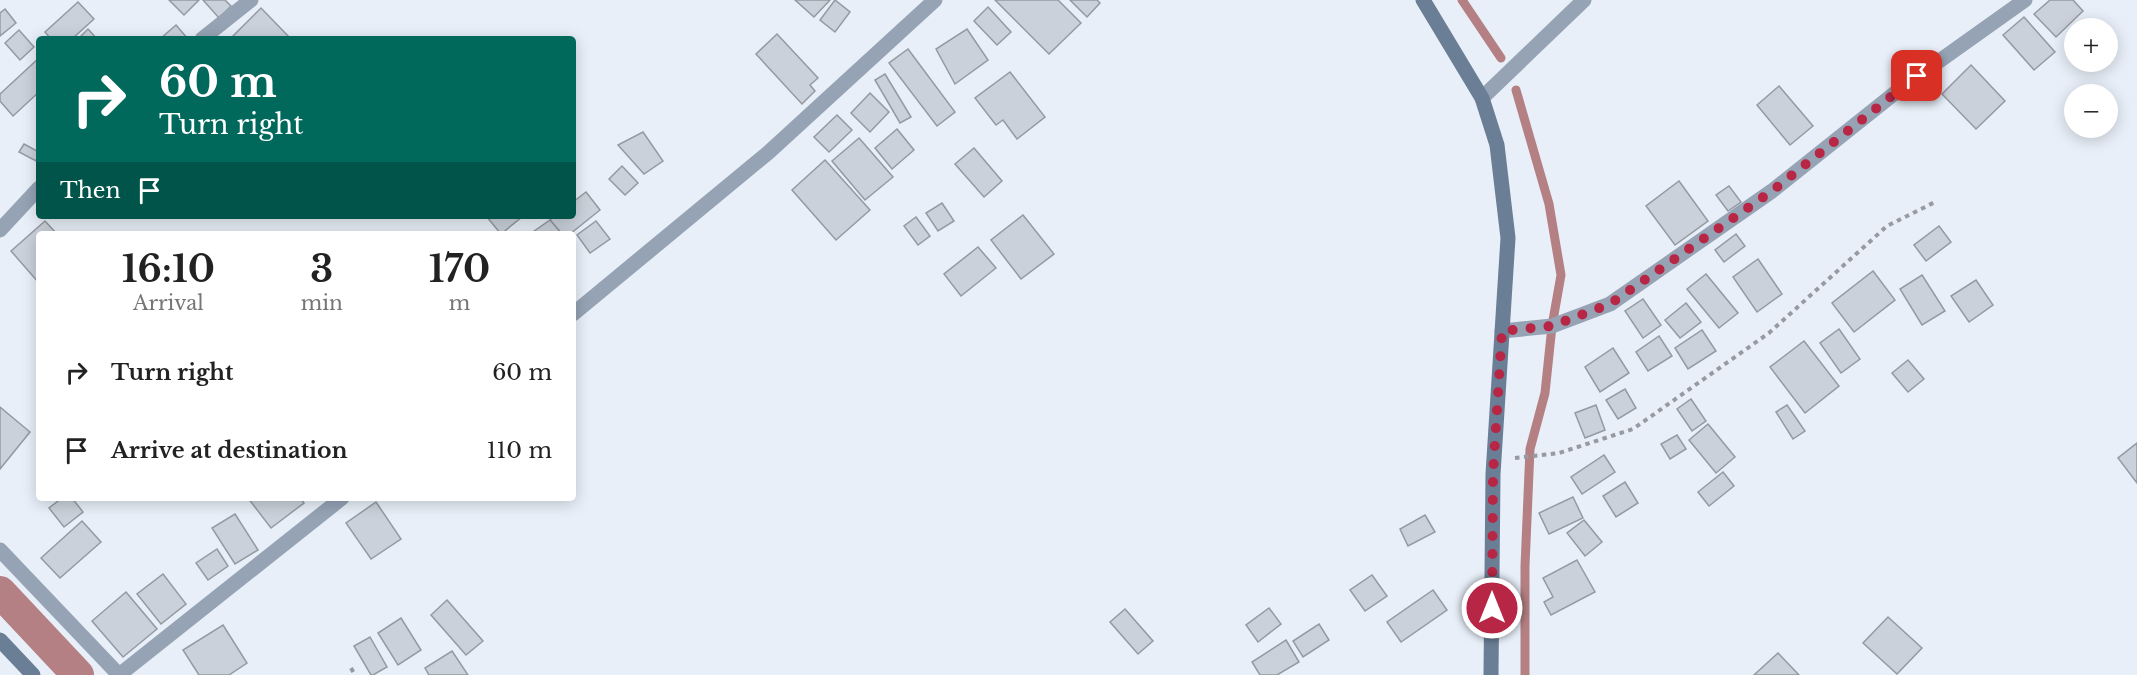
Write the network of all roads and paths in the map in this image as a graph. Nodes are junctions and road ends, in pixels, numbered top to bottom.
1 (251, 0) edge
2 (935, 0) edge
3 (1423, 0) edge
4 (1584, 0) edge
5 (2025, 0) edge
6 (206, 36) edge
7 (1482, 98) junction
8 (36, 191) edge
9 (1936, 201) dead end
10 (0, 230) edge
11 (576, 312) edge
12 (1502, 331) junction
13 (1494, 460) junction
14 (338, 501) edge
15 (0, 550) edge
16 (0, 640) edge
17 (351, 668) dead end
18 (33, 675) edge
19 (119, 675) edge
20 (355, 675) edge
21 (1491, 675) edge

1 - 6 street
2 - 11 street
3 - 7 street
4 - 7 street
5 - 12 street
7 - 12 street
8 - 10 street
9 - 13 path
12 - 13 street
13 - 21 street
14 - 19 street
15 - 19 street
16 - 18 street
17 - 20 path

